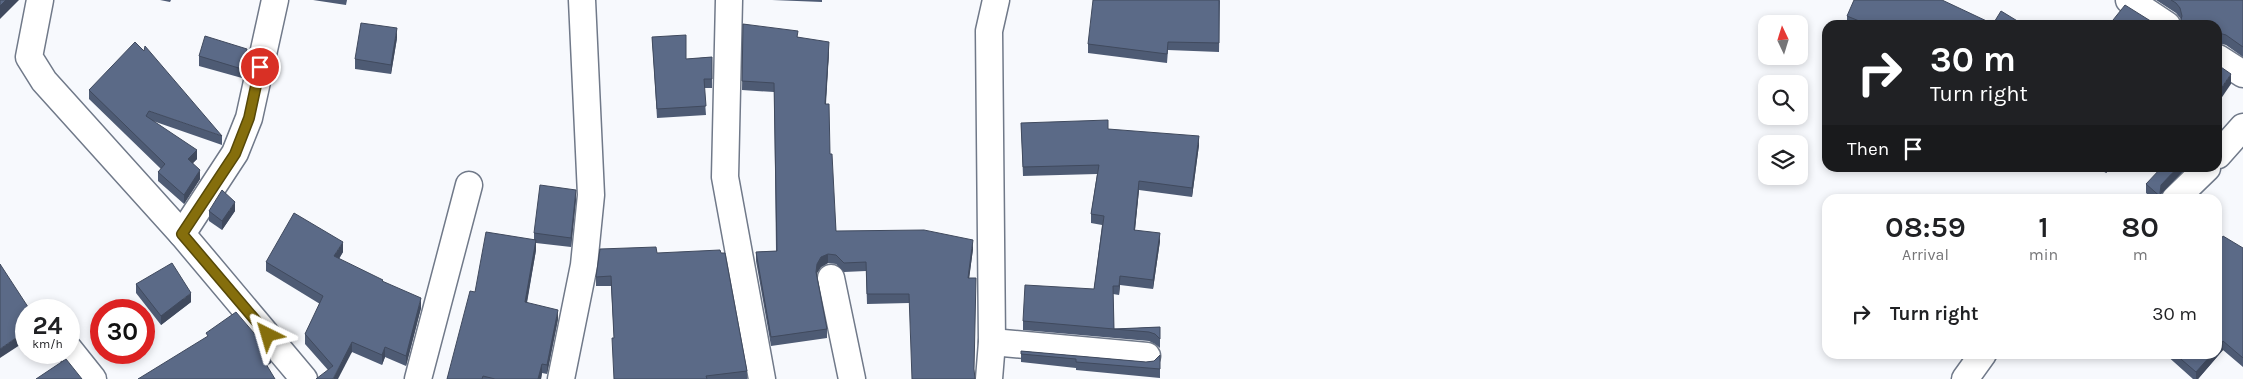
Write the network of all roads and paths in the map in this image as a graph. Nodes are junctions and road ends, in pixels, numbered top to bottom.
1 (40, 0) edge
2 (275, 0) edge
3 (582, 0) edge
4 (729, 0) edge
5 (996, 0) edge
6 (2129, 0) edge
7 (2159, 20) edge
8 (2222, 61) edge
9 (2243, 74) edge
10 (2243, 127) edge
11 (2222, 151) edge
12 (2203, 172) edge
13 (469, 185) dead end
14 (2181, 194) edge
15 (182, 234) junction
16 (831, 278) dead end
17 (992, 342) junction
18 (1147, 356) dead end
19 (1979, 359) edge
20 (80, 363) edge
21 (93, 379) edge
22 (304, 379) edge
23 (418, 379) edge
24 (561, 379) edge
25 (762, 379) edge
26 (852, 379) edge
27 (989, 379) edge
28 (1965, 379) edge

1 - 15 street
2 - 15 street
3 - 24 street
4 - 25 street
5 - 17 street
6 - 7 street
8 - 9 street
10 - 11 street
12 - 14 street
13 - 23 street
15 - 22 street
16 - 26 street
17 - 18 street
17 - 27 street
19 - 28 street
20 - 21 street

